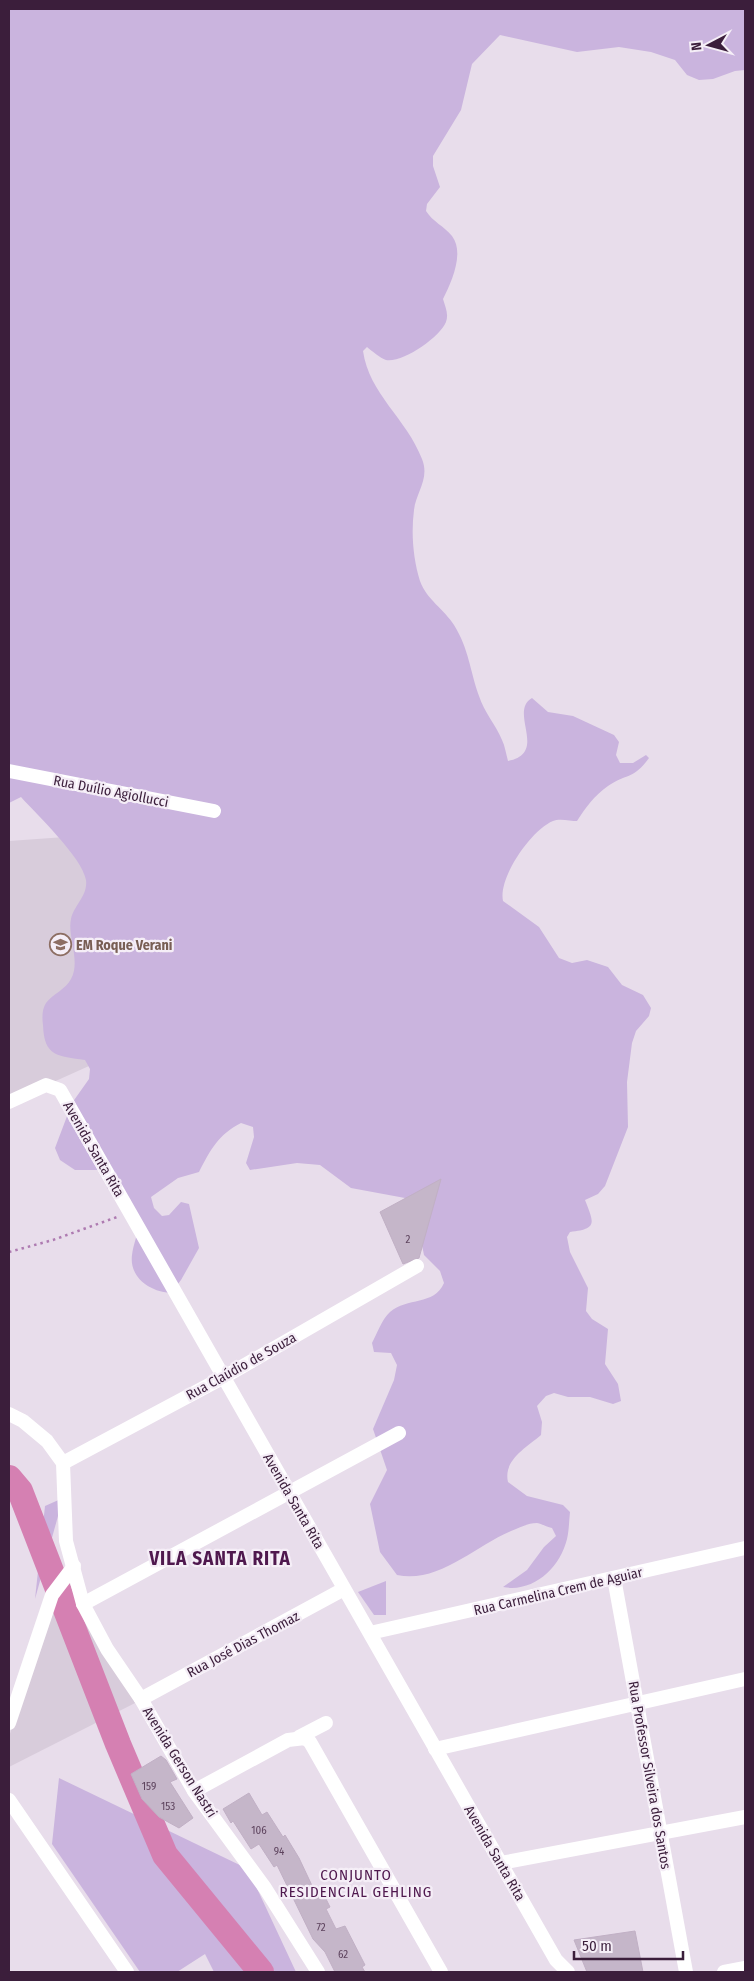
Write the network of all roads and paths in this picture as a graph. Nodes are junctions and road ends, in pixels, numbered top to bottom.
1 (9, 771) edge
2 (214, 811) dead end
3 (9, 1102) edge
4 (130, 1213) junction
5 (9, 1252) edge
6 (417, 1266) dead end
7 (224, 1377) junction
8 (9, 1414) edge
9 (399, 1433) dead end
10 (63, 1463) junction
11 (290, 1493) junction
12 (745, 1548) edge
13 (74, 1566) junction
14 (614, 1578) junction
15 (344, 1589) junction
16 (83, 1604) junction
17 (370, 1633) junction
18 (745, 1679) edge
19 (141, 1699) junction
20 (637, 1704) junction
21 (9, 1723) edge
22 (326, 1723) dead end
23 (299, 1737) junction
24 (435, 1749) junction
25 (194, 1791) junction
26 (9, 1800) edge
27 (745, 1817) edge
28 (660, 1833) junction
29 (501, 1864) junction
30 (558, 1966) edge
31 (745, 1968) edge
32 (127, 1972) edge
33 (318, 1972) edge
34 (441, 1972) edge
35 (568, 1972) edge
36 (686, 1972) edge
37 (724, 1972) edge

1 - 2 street, Rua Duílio Agiollucci
3 - 4 street, Avenida Santa Rita
4 - 5 path
4 - 7 street, Avenida Santa Rita
6 - 7 street, Rua Claúdio de Souza
7 - 10 street, Rua Claúdio de Souza
7 - 11 street, Avenida Santa Rita
8 - 10 street
9 - 11 street
10 - 13 street, Avenida Gerson Nastri
11 - 15 street, Avenida Santa Rita
11 - 16 street
12 - 14 street, Rua Carmelina Crem de Aguiar
13 - 16 street, Avenida Gerson Nastri
13 - 21 street
14 - 17 street, Rua Carmelina Crem de Aguiar
14 - 20 street, Rua Professor Silveira dos Santos
15 - 17 street, Avenida Santa Rita
15 - 19 street, Rua José Dias Thomaz
16 - 19 street, Avenida Gerson Nastri
17 - 24 street, Avenida Santa Rita
18 - 20 street
19 - 25 street, Avenida Gerson Nastri
20 - 24 street
20 - 28 street, Rua Professor Silveira dos Santos
22 - 23 street
23 - 25 street
23 - 34 street
24 - 29 street, Avenida Santa Rita
25 - 33 street, Avenida Gerson Nastri
26 - 32 street
27 - 28 street
28 - 29 street
28 - 36 street, Rua Professor Silveira dos Santos
29 - 30 street, Avenida Santa Rita
30 - 35 street, Avenida Santa Rita
31 - 37 street

